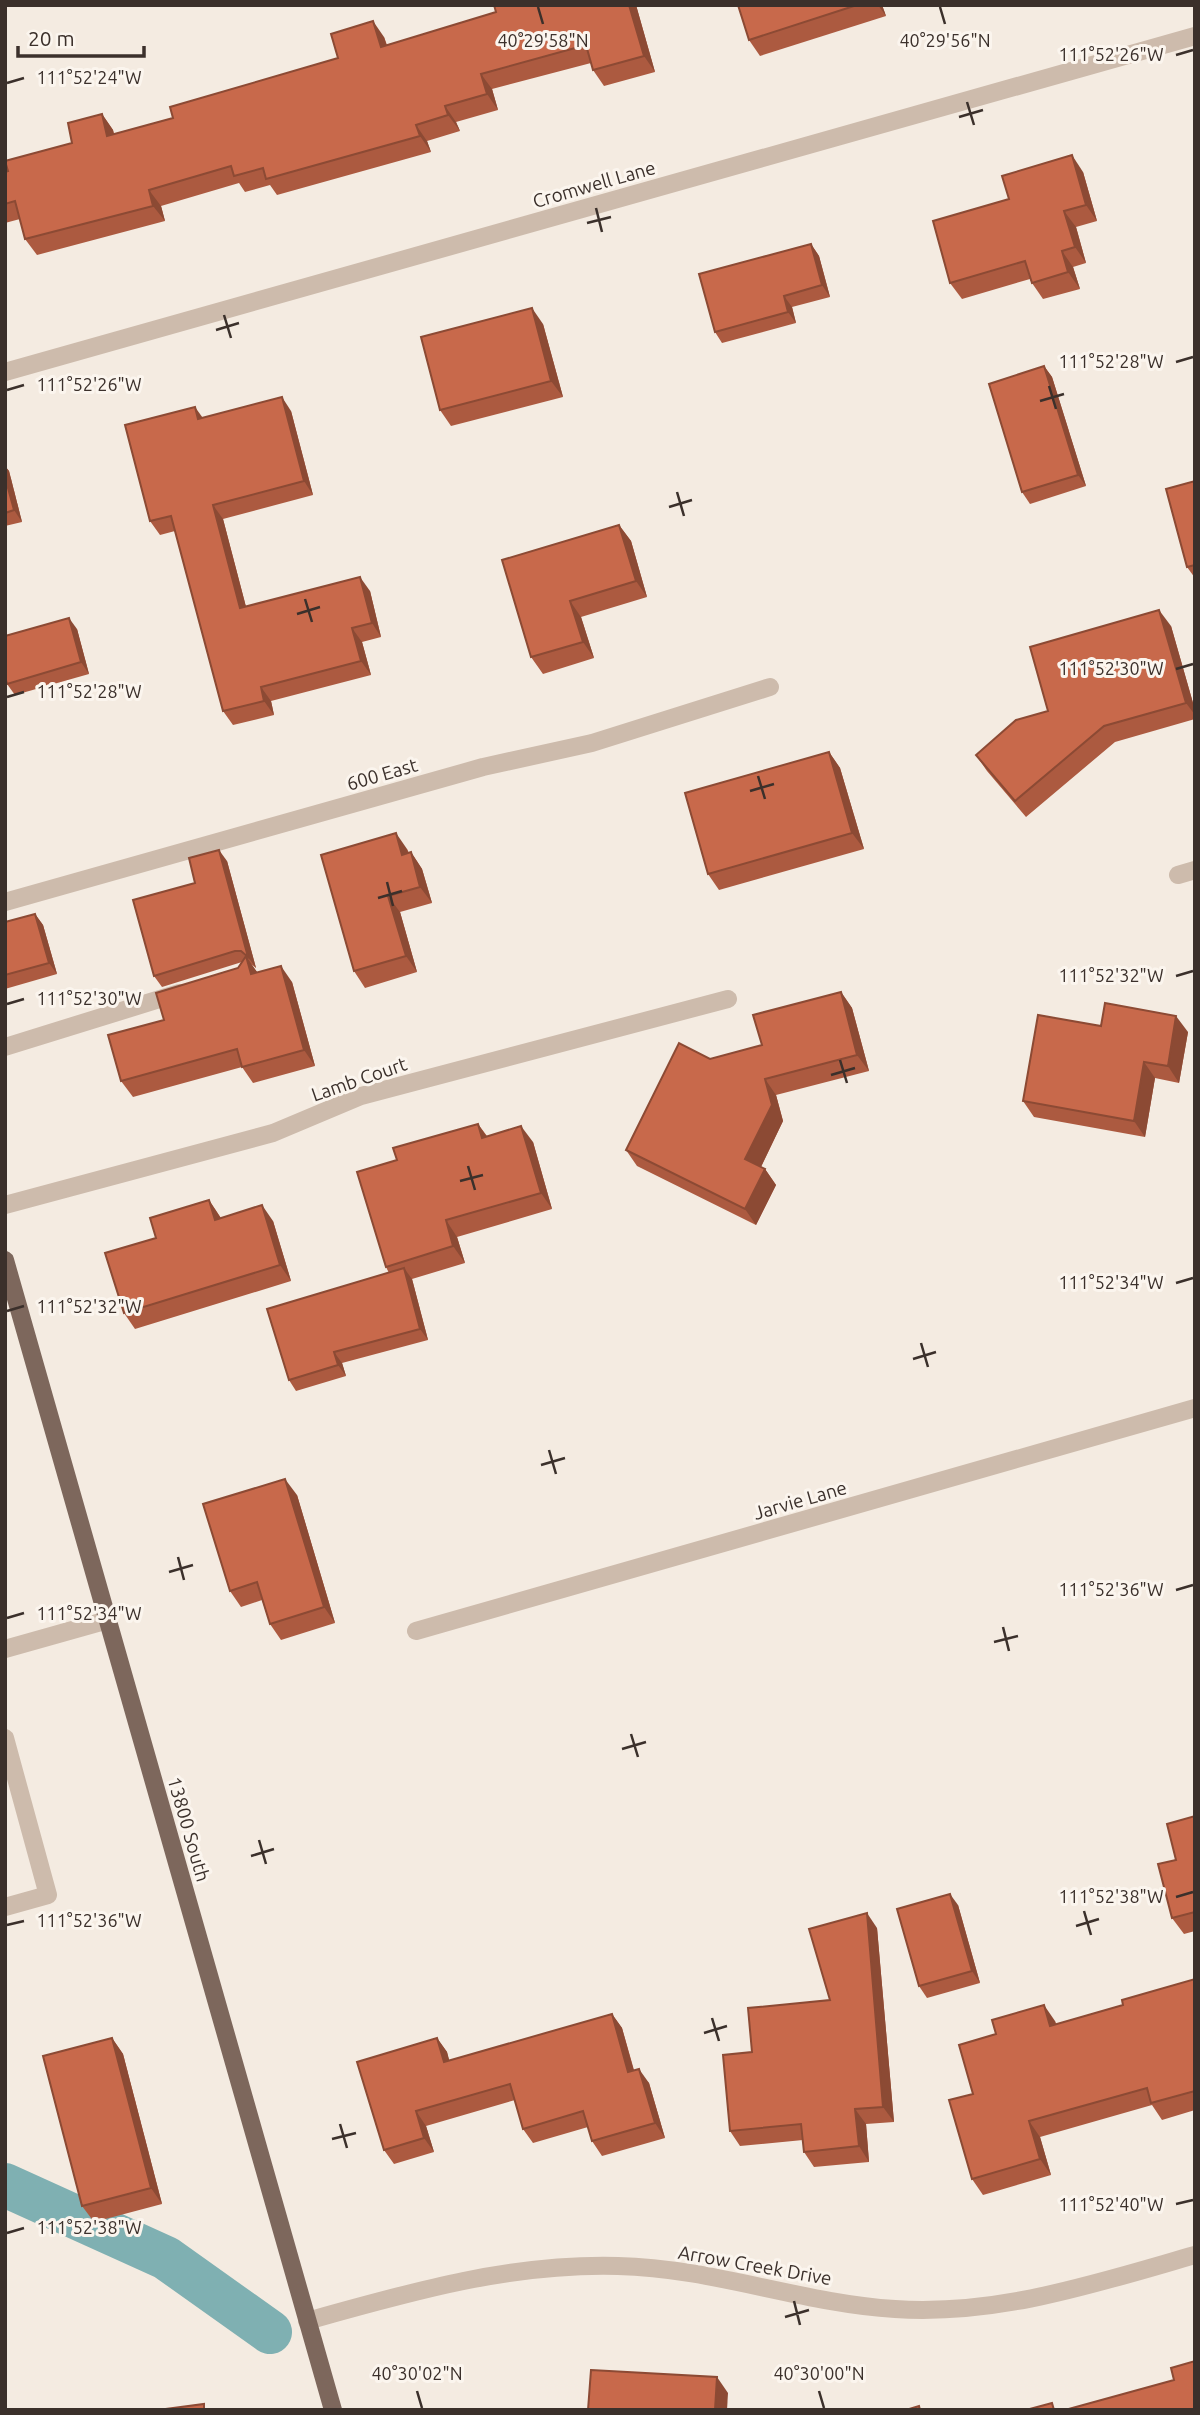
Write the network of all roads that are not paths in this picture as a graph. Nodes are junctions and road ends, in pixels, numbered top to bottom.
1 (1195, 36) edge
2 (5, 372) edge
3 (770, 687) dead end
4 (5, 902) edge
5 (193, 989) edge
6 (728, 999) dead end
7 (5, 1047) edge
8 (5, 1205) edge
9 (5, 1260) edge
10 (1195, 1408) edge
11 (108, 1620) junction
12 (416, 1631) dead end
13 (5, 1649) edge
14 (5, 1738) edge
15 (11, 1780) edge
16 (5, 1907) edge
17 (1195, 2255) edge
18 (307, 2321) junction
19 (333, 2410) edge

1 - 2 street, Cromwell Lane
3 - 4 street, 600 East
5 - 7 street
6 - 8 street, Lamb Court
9 - 11 main road, 13800 South
10 - 12 street, Jarvie Lane
11 - 13 street
11 - 18 main road, 13800 South
14 - 15 street
15 - 16 street
17 - 18 street, Arrow Creek Drive
18 - 19 main road, 13800 South

